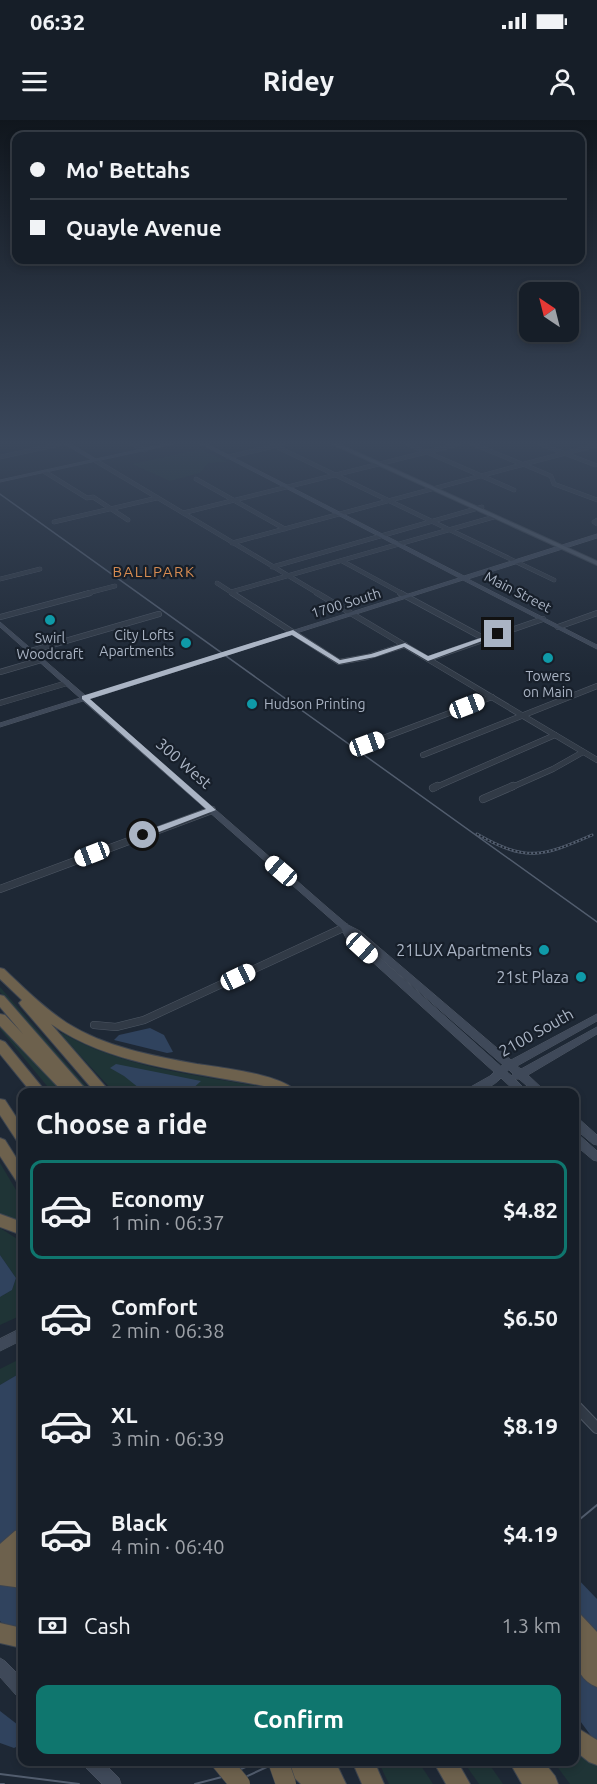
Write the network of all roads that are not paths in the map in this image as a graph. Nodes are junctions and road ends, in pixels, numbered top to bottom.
1 (197, 522) edge
2 (272, 522) edge
3 (311, 522) edge
4 (354, 522) edge
5 (430, 522) joint
6 (477, 522) edge
7 (505, 522) edge
8 (510, 522) edge
9 (285, 529) junction
10 (447, 530) junction
11 (381, 536) junction
12 (597, 536) edge
13 (232, 543) junction
14 (398, 544) junction
15 (564, 546) junction
16 (597, 559) edge
17 (342, 561) junction
18 (516, 562) junction
19 (597, 563) edge
20 (272, 567) junction
21 (40, 569) dead end
22 (288, 576) junction
23 (464, 578) junction
24 (0, 579) edge
25 (554, 580) dead end
26 (217, 583) dead end
27 (115, 586) dead end
28 (231, 592) junction
29 (407, 596) junction
30 (597, 613) edge
31 (159, 614) dead end
32 (352, 614) junction
33 (0, 617) edge
34 (543, 619) junction
35 (1, 627) edge
36 (558, 627) junction
37 (293, 632) junction
38 (485, 639) junction
39 (405, 645) junction
40 (597, 647) edge
41 (31, 651) junction
42 (428, 659) junction
43 (41, 660) junction
44 (0, 672) edge
45 (67, 683) junction
46 (597, 686) edge
47 (492, 697) junction
48 (85, 698) junction
49 (0, 703) edge
50 (523, 716) junction
51 (0, 724) edge
52 (555, 735) junction
53 (367, 744) dead end
54 (583, 752) junction
55 (423, 755) dead end
56 (596, 758) edge
57 (433, 788) dead end
58 (483, 799) dead end
59 (212, 810) junction
60 (0, 889) edge
61 (345, 927) junction
62 (0, 973) edge
63 (0, 999) edge
64 (597, 1017) edge
65 (0, 1018) edge
66 (94, 1025) dead end
67 (597, 1030) edge
68 (0, 1045) edge
69 (511, 1065) junction
70 (520, 1074) junction
71 (497, 1075) junction
72 (509, 1080) junction
73 (36, 1088) edge
74 (67, 1088) edge
75 (78, 1088) edge
76 (100, 1088) edge
77 (282, 1088) edge
78 (477, 1088) edge
79 (518, 1088) edge
80 (536, 1088) edge
81 (0, 1104) edge
82 (579, 1125) edge
83 (18, 1131) edge
84 (579, 1141) edge
85 (597, 1141) edge
86 (0, 1144) edge
87 (597, 1157) edge
88 (18, 1172) edge
89 (0, 1220) edge
90 (18, 1227) edge
91 (18, 1336) edge
92 (0, 1345) edge
93 (579, 1409) edge
94 (597, 1428) edge
95 (18, 1541) edge
96 (0, 1557) edge
97 (18, 1558) edge
98 (0, 1575) edge
99 (18, 1577) edge
100 (579, 1627) edge
101 (0, 1633) edge
102 (18, 1637) edge
103 (579, 1641) edge
104 (597, 1647) edge
105 (579, 1654) edge
106 (597, 1663) edge
107 (0, 1666) edge
108 (597, 1677) edge
109 (18, 1685) edge
110 (579, 1740) edge
111 (597, 1754) edge
112 (96, 1766) edge
113 (225, 1766) edge
114 (280, 1766) edge
115 (305, 1766) edge
116 (365, 1766) edge
117 (447, 1766) edge
118 (523, 1766) edge
119 (534, 1766) edge
120 (325, 1774) edge
121 (113, 1784) edge
122 (240, 1784) edge
123 (285, 1784) edge
124 (373, 1784) edge
125 (459, 1784) edge
126 (535, 1784) edge
127 (547, 1784) edge

1 - 13 street
2 - 9 street
3 - 9 street
4 - 11 street, Main Street
5 - 10 street
5 - 11 street
6 - 10 street
7 - 15 main road
8 - 15 main road
9 - 13 street
10 - 14 street
10 - 18 street
11 - 14 street, Main Street
11 - 20 street
12 - 15 street, 1700 South
13 - 20 street
14 - 17 street
14 - 23 street, Main Street
15 - 16 main road
15 - 18 street, 1700 South
15 - 19 main road
17 - 22 street
17 - 29 street
18 - 23 street, 1700 South
18 - 25 street
20 - 22 street
21 - 24 street
22 - 28 street
22 - 32 street
23 - 29 street, 1700 South
23 - 34 street, Main Street
26 - 28 street
27 - 33 street
28 - 37 street
29 - 32 street, 1700 South
29 - 38 street
30 - 36 street
31 - 41 street
32 - 37 street, 1700 South
32 - 39 street
34 - 36 street, Main Street
34 - 38 street
35 - 41 street, 300 West
36 - 40 street, Main Street
37 - 39 street
37 - 48 street, 1700 South
38 - 42 street
39 - 42 street
41 - 43 street, 300 West
42 - 47 street
43 - 44 street
43 - 45 street, 300 West
45 - 48 street, 300 West
45 - 49 street
46 - 50 street
47 - 50 street
47 - 53 street
48 - 51 street, 1700 South
48 - 59 street, 300 West
50 - 52 street
50 - 55 street
52 - 54 street
52 - 57 street
54 - 56 street
54 - 58 street
59 - 60 street
59 - 61 street, 300 West
61 - 66 street
61 - 69 street, 300 West
61 - 71 street, 300 West
62 - 76 highway
62 - 77 highway
63 - 75 highway
64 - 69 street, 2100 South
65 - 74 highway
67 - 70 street, 2100 South
68 - 73 highway
69 - 70 street, 300 West
69 - 71 street, 2100 South
70 - 72 street, 2100 South
70 - 80 street, 300 West
71 - 72 street, 2100 South
71 - 78 street, 2100 South
72 - 79 street
81 - 83 highway
82 - 85 street
84 - 87 street
86 - 88 highway
89 - 90 highway
91 - 92 street
93 - 94 street
95 - 96 highway
96 - 97 highway
98 - 99 highway
100 - 104 highway
101 - 102 highway
103 - 106 highway
105 - 108 highway
107 - 109 street
110 - 111 highway
112 - 121 street
113 - 122 highway, bridge
114 - 123 highway, bridge
115 - 120 highway
116 - 124 highway
117 - 125 highway
118 - 126 highway
119 - 127 highway

